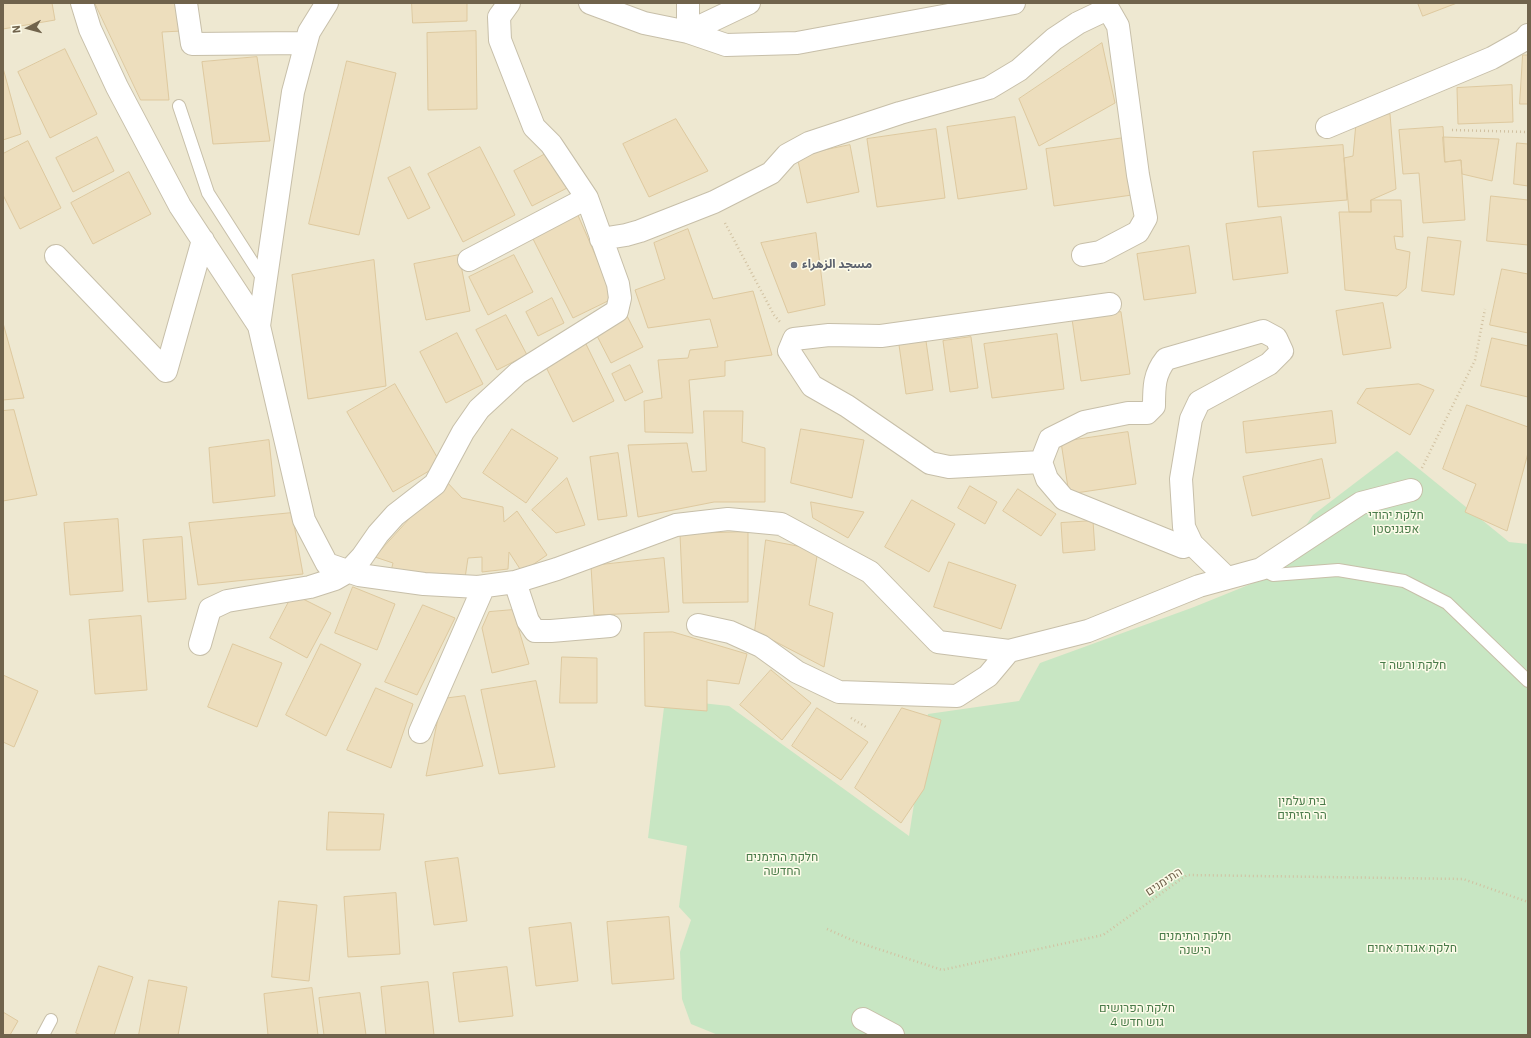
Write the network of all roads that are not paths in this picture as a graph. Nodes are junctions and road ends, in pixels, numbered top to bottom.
1 (82, 3) edge
2 (186, 3) edge
3 (327, 3) edge
4 (508, 3) edge
5 (590, 3) edge
6 (688, 3) edge
7 (749, 3) edge
8 (1014, 3) edge
9 (1106, 4) edge
10 (688, 32) junction
11 (1528, 35) edge
12 (306, 44) junction
13 (179, 106) dead end
14 (1327, 128) dead end
15 (586, 198) junction
16 (601, 239) junction
17 (203, 240) junction
18 (1083, 255) dead end
19 (56, 256) dead end
20 (469, 260) dead end
21 (266, 283) junction
22 (1110, 304) dead end
23 (260, 326) junction
24 (1041, 462) junction
25 (1411, 490) road end
26 (1192, 544) junction
27 (1261, 569) junction
28 (349, 571) junction
29 (1227, 578) junction
30 (515, 582) junction
31 (484, 586) junction
32 (698, 625) dead end
33 (610, 626) dead end
34 (200, 644) dead end
35 (1009, 651) junction
36 (1528, 681) edge
37 (420, 732) dead end
38 (863, 1019) dead end
39 (51, 1020) dead end
40 (43, 1035) edge
41 (892, 1035) edge

1 - 17 street
2 - 12 street
3 - 12 street
4 - 15 street
5 - 10 street
6 - 10 street
7 - 10 street
8 - 10 street
9 - 16 street
9 - 18 street
11 - 14 street
12 - 21 street
13 - 21 lane
15 - 16 street
15 - 20 street
16 - 28 street
17 - 19 street
17 - 23 street
21 - 23 street
22 - 24 street
23 - 28 street
24 - 26 street
24 - 26 street
25 - 27 street
26 - 29 street
27 - 29 street
27 - 36 lane
28 - 31 street
28 - 34 street
29 - 35 street
30 - 31 street
30 - 33 street
30 - 35 street
31 - 37 street
32 - 35 street
38 - 41 street
39 - 40 lane

